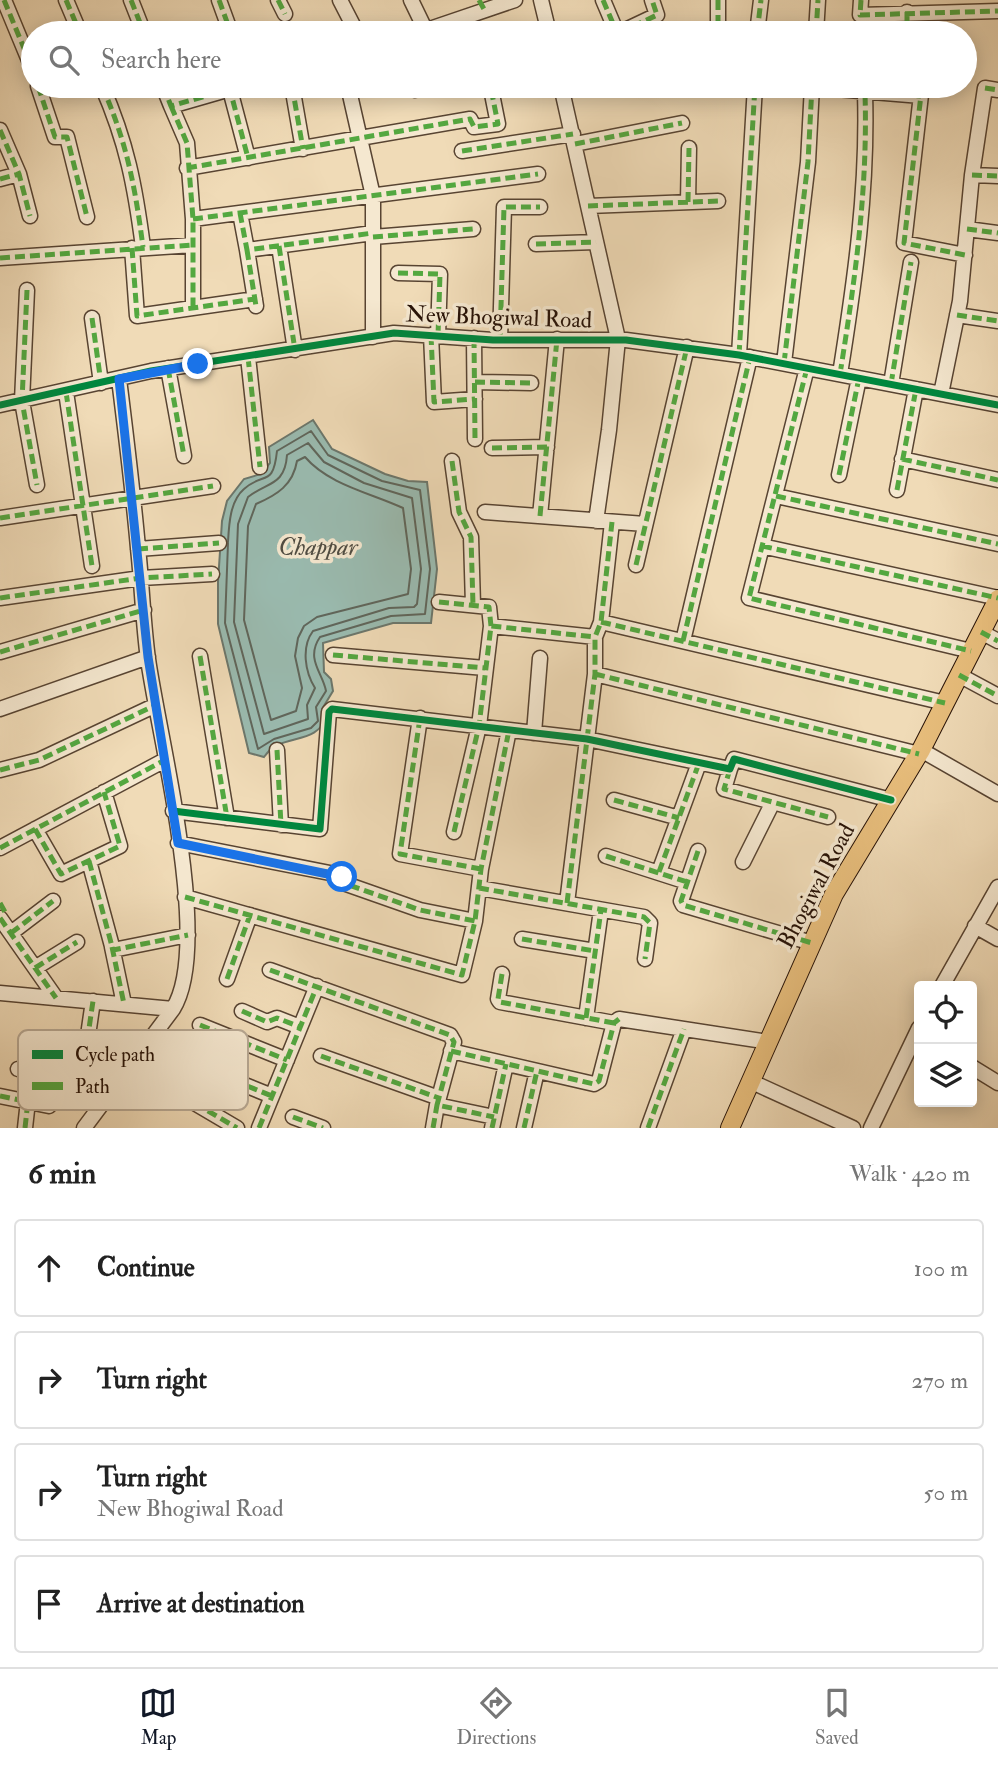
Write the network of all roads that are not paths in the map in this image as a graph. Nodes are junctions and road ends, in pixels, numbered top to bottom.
1 (4, 0) edge
2 (66, 0) edge
3 (131, 0) edge
4 (219, 0) edge
5 (278, 0) edge
6 (340, 0) edge
7 (411, 0) edge
8 (515, 0) edge
9 (541, 0) edge
10 (603, 0) edge
11 (652, 0) edge
12 (718, 0) edge
13 (761, 0) edge
14 (818, 0) edge
15 (861, 0) edge
16 (956, 5) edge
17 (482, 6) edge
18 (998, 11) edge
19 (906, 12) junction
20 (285, 14) dead end
21 (75, 21) edge
22 (139, 21) edge
23 (227, 21) edge
24 (351, 21) edge
25 (418, 21) edge
26 (447, 21) edge
27 (546, 21) edge
28 (613, 21) edge
29 (644, 21) edge
30 (718, 21) edge
31 (758, 21) edge
32 (817, 21) edge
33 (906, 21) edge
34 (21, 41) edge
35 (998, 90) edge
36 (42, 98) edge
37 (107, 98) edge
38 (168, 98) edge
39 (195, 98) edge
40 (232, 98) edge
41 (294, 98) edge
42 (351, 98) edge
43 (493, 98) edge
44 (564, 98) edge
45 (755, 98) edge
46 (811, 98) edge
47 (865, 98) edge
48 (921, 98) edge
49 (171, 106) junction
50 (682, 122) dead end
51 (498, 124) junction
52 (0, 130) edge
53 (574, 139) junction
54 (360, 140) junction
55 (503, 145) junction
56 (689, 148) dead end
57 (303, 149) junction
58 (462, 151) dead end
59 (248, 158) junction
60 (187, 168) junction
61 (19, 174) junction
62 (538, 174) dead end
63 (972, 175) junction
64 (998, 176) edge
65 (0, 179) edge
66 (373, 196) junction
67 (718, 201) dead end
68 (688, 202) junction
69 (588, 206) junction
70 (540, 207) dead end
71 (240, 213) junction
72 (30, 216) dead end
73 (87, 217) dead end
74 (193, 219) junction
75 (473, 229) dead end
76 (967, 229) junction
77 (998, 233) edge
78 (373, 235) junction
79 (596, 242) junction
80 (193, 244) junction
81 (536, 244) dead end
82 (279, 246) junction
83 (137, 248) junction
84 (247, 250) junction
85 (965, 255) junction
86 (0, 258) edge
87 (911, 262) dead end
88 (398, 273) dead end
89 (27, 290) dead end
90 (193, 307) junction
91 (957, 315) junction
92 (92, 318) dead end
93 (998, 321) edge
94 (434, 336) junction
95 (373, 337) junction
96 (474, 338) junction
97 (557, 339) junction
98 (500, 340) junction
99 (618, 340) junction
100 (687, 347) junction
101 (295, 350) junction
102 (745, 356) junction
103 (248, 357) junction
104 (784, 363) junction
105 (168, 368) junction
106 (807, 368) junction
107 (840, 374) junction
108 (859, 378) junction
109 (119, 379) junction
110 (475, 382) junction
111 (102, 383) junction
112 (531, 383) dead end
113 (891, 384) junction
114 (916, 389) junction
115 (66, 392) junction
116 (941, 394) junction
117 (475, 399) junction
118 (22, 401) junction
119 (0, 405) edge
120 (998, 405) edge
121 (475, 439) dead end
122 (547, 447) junction
123 (492, 448) dead end
124 (184, 456) dead end
125 (902, 459) junction
126 (453, 461) dead end
127 (260, 467) dead end
128 (839, 475) dead end
129 (998, 480) edge
130 (37, 485) dead end
131 (213, 486) dead end
132 (897, 490) dead end
133 (132, 496) junction
134 (776, 496) junction
135 (83, 505) junction
136 (485, 512) dead end
137 (540, 516) junction
138 (0, 518) edge
139 (596, 521) junction
140 (612, 522) junction
141 (645, 524) junction
142 (219, 543) dead end
143 (998, 544) edge
144 (762, 546) junction
145 (138, 549) junction
146 (636, 565) dead end
147 (92, 566) dead end
148 (212, 574) dead end
149 (141, 578) junction
150 (0, 598) edge
151 (998, 598) edge
152 (439, 602) dead end
153 (473, 605) junction
154 (144, 610) junction
155 (601, 622) junction
156 (491, 626) junction
157 (981, 632) junction
158 (595, 637) junction
159 (683, 641) junction
160 (998, 641) edge
161 (971, 651) junction
162 (0, 652) edge
163 (333, 655) dead end
164 (200, 656) dead end
165 (148, 657) junction
166 (540, 658) dead end
167 (485, 668) junction
168 (595, 674) junction
169 (959, 675) junction
170 (998, 696) edge
171 (945, 703) junction
172 (156, 705) junction
173 (0, 709) edge
174 (421, 718) junction
175 (479, 726) junction
176 (509, 730) junction
177 (534, 733) junction
178 (587, 738) junction
179 (277, 750) dead end
180 (920, 752) junction
181 (165, 760) junction
182 (699, 763) junction
183 (730, 769) junction
184 (0, 770) edge
185 (104, 792) junction
186 (998, 794) edge
187 (614, 800) dead end
188 (891, 800) junction
189 (773, 802) junction
190 (173, 811) junction
191 (828, 817) dead end
192 (227, 818) junction
193 (679, 818) junction
194 (281, 825) junction
195 (35, 829) junction
196 (454, 832) dead end
197 (178, 843) junction
198 (0, 848) edge
199 (698, 851) dead end
200 (606, 856) dead end
201 (89, 861) junction
202 (743, 862) dead end
203 (481, 869) junction
204 (659, 872) junction
205 (687, 882) junction
206 (998, 887) edge
207 (479, 888) junction
208 (185, 897) junction
209 (53, 901) dead end
210 (567, 903) junction
211 (601, 909) junction
212 (2, 911) edge
213 (250, 915) junction
214 (475, 921) junction
215 (975, 926) junction
216 (11, 933) junction
217 (188, 935) junction
218 (522, 939) dead end
219 (998, 939) edge
220 (77, 942) dead end
221 (812, 943) junction
222 (112, 947) junction
223 (595, 951) junction
224 (645, 960) dead end
225 (35, 968) junction
226 (270, 970) dead end
227 (502, 974) dead end
228 (227, 979) dead end
229 (945, 981) edge
230 (317, 986) junction
231 (0, 993) edge
232 (56, 998) junction
233 (93, 1001) junction
234 (124, 1004) junction
235 (173, 1009) junction
236 (242, 1011) dead end
237 (586, 1018) junction
238 (614, 1023) junction
239 (200, 1025) dead end
240 (300, 1027) junction
241 (684, 1029) junction
242 (89, 1030) edge
243 (157, 1030) edge
244 (212, 1030) edge
245 (914, 1041) edge
246 (769, 1042) junction
247 (248, 1045) edge
248 (451, 1051) junction
249 (321, 1056) dead end
250 (286, 1060) junction
251 (506, 1064) junction
252 (977, 1070) edge
253 (537, 1071) junction
254 (751, 1082) junction
255 (998, 1083) edge
256 (248, 1086) edge
257 (0, 1096) edge
258 (272, 1096) junction
259 (18, 1099) edge
260 (438, 1102) junction
261 (27, 1110) edge
262 (98, 1110) edge
263 (206, 1110) edge
264 (293, 1117) dead end
265 (493, 1122) edge
266 (25, 1128) edge
267 (84, 1128) edge
268 (237, 1128) edge
269 (259, 1128) edge
270 (323, 1128) edge
271 (433, 1128) edge
272 (524, 1128) edge
273 (648, 1128) edge
274 (730, 1128) edge
275 (853, 1128) edge
276 (871, 1128) edge

1 - 34 street
2 - 21 street
3 - 22 street
4 - 23 street
5 - 20 street
6 - 24 street
7 - 25 street
8 - 17 street
9 - 27 street
10 - 28 street
11 - 29 street
12 - 30 street
13 - 31 street
14 - 32 street
15 - 19 street
16 - 18 street
16 - 19 street
17 - 26 street
19 - 33 street
35 - 63 street
36 - 73 street
37 - 83 street
38 - 49 street
39 - 49 street
40 - 59 street
41 - 57 street
42 - 54 street
43 - 51 street
44 - 53 street
45 - 102 street
46 - 104 street
47 - 107 street
48 - 85 street
49 - 60 street
50 - 53 street
51 - 54 street
51 - 55 street
52 - 61 street
53 - 55 street
53 - 69 street
54 - 57 street
54 - 66 street
55 - 58 street
56 - 68 street
57 - 59 street
59 - 60 street
60 - 74 street
61 - 65 street
61 - 72 street
62 - 66 street
63 - 64 street
63 - 76 street
66 - 71 street
66 - 78 street
67 - 68 street
68 - 69 street
69 - 79 street
70 - 98 street
71 - 74 street
71 - 84 street
74 - 80 street
75 - 78 street
76 - 77 street
76 - 85 street
78 - 82 street
78 - 95 street
79 - 81 street
79 - 99 street
80 - 83 street
80 - 90 street
82 - 84 street
82 - 101 street
83 - 86 street
83 - 90 street
84 - 90 street
85 - 91 street
87 - 113 street
88 - 94 street
89 - 118 street
91 - 93 street
91 - 116 street
92 - 111 street
94 - 95 street, New Bhogiwal Road
94 - 96 street, New Bhogiwal Road
94 - 117 street
95 - 101 street, New Bhogiwal Road
96 - 98 street, New Bhogiwal Road
96 - 110 street
97 - 98 street, New Bhogiwal Road
97 - 99 street, New Bhogiwal Road
97 - 122 street
99 - 100 street, New Bhogiwal Road
99 - 139 street
100 - 102 street, New Bhogiwal Road
100 - 141 street
101 - 103 street, New Bhogiwal Road
102 - 104 street, New Bhogiwal Road
102 - 159 street
103 - 105 street, New Bhogiwal Road
103 - 127 street
104 - 106 street, New Bhogiwal Road
105 - 109 street, New Bhogiwal Road
105 - 124 street
106 - 107 street, New Bhogiwal Road
106 - 134 street
107 - 108 street, New Bhogiwal Road
108 - 113 street, New Bhogiwal Road
108 - 128 street
109 - 111 street, New Bhogiwal Road
109 - 133 street
110 - 112 street
110 - 117 street
111 - 115 street, New Bhogiwal Road
113 - 114 street, New Bhogiwal Road
114 - 116 street, New Bhogiwal Road
114 - 125 street
115 - 118 street, New Bhogiwal Road
115 - 135 street
116 - 120 street, New Bhogiwal Road
117 - 121 street
118 - 119 street, New Bhogiwal Road
118 - 130 street
122 - 123 street
122 - 137 street
125 - 129 street
125 - 132 street
126 - 153 street
131 - 133 street
133 - 135 street
133 - 145 street
134 - 143 street
134 - 144 street
135 - 138 street
135 - 147 street
136 - 137 street
137 - 139 street
139 - 140 street
140 - 141 street
140 - 155 street
141 - 146 street
142 - 145 street
144 - 151 street
144 - 161 street
145 - 149 street
148 - 149 street
149 - 150 street
149 - 154 street
151 - 157 main road, Bhogiwal Road
152 - 153 street
153 - 156 street
154 - 162 street
154 - 165 street
155 - 158 street
155 - 159 street
156 - 158 street
156 - 167 street
157 - 160 street
157 - 161 main road, Bhogiwal Road
158 - 168 street
159 - 171 street
161 - 169 main road, Bhogiwal Road
163 - 167 street
164 - 192 street
165 - 172 street
165 - 173 street
166 - 177 street
167 - 175 street
168 - 178 street
168 - 180 street
169 - 170 street
169 - 171 main road, Bhogiwal Road
171 - 180 main road, Bhogiwal Road
172 - 181 street
172 - 184 street
174 - 175 street
174 - 194 street
174 - 203 street
175 - 176 street
175 - 196 street
176 - 177 street
176 - 203 street
177 - 178 street
178 - 182 street
178 - 210 street
179 - 194 street
180 - 186 street
180 - 188 main road, Bhogiwal Road
181 - 185 street
181 - 190 street
182 - 183 street
182 - 193 street
183 - 188 street
183 - 189 street
185 - 195 street
185 - 201 street
187 - 193 street
188 - 221 main road, Bhogiwal Road
189 - 191 street
189 - 202 street
190 - 192 street
190 - 197 street
192 - 194 street
193 - 204 street
195 - 198 street
195 - 201 street
197 - 208 street
197 - 214 street
199 - 205 street
200 - 204 street
201 - 222 street
203 - 207 street
204 - 205 street
205 - 221 street
206 - 215 street
207 - 210 street
207 - 214 street
208 - 213 street
208 - 217 street
209 - 216 street
210 - 211 street
211 - 223 street
211 - 224 street
212 - 216 street
213 - 214 street
213 - 228 street
215 - 219 street
215 - 229 street
216 - 225 street
217 - 222 street
217 - 235 street
218 - 223 street
220 - 225 street
221 - 246 main road, Bhogiwal Road
222 - 234 street
223 - 237 street
225 - 232 street
226 - 230 street
227 - 237 street
230 - 240 street
230 - 248 street
231 - 232 street
232 - 233 street
233 - 234 street
233 - 242 street
234 - 235 street
235 - 243 street
236 - 240 street
237 - 238 street
238 - 241 street
238 - 253 street
239 - 244 street
240 - 250 street
241 - 246 street
241 - 273 street
245 - 276 street
246 - 254 main road, Bhogiwal Road
247 - 250 street
248 - 251 street
248 - 260 street
249 - 260 street
250 - 258 street
251 - 253 street
251 - 265 street
252 - 255 street
253 - 272 street
254 - 274 main road, Bhogiwal Road
254 - 275 street
256 - 258 street
257 - 259 street
258 - 269 street
260 - 265 street
260 - 271 street
261 - 266 street
262 - 267 street
263 - 268 street
264 - 270 street

